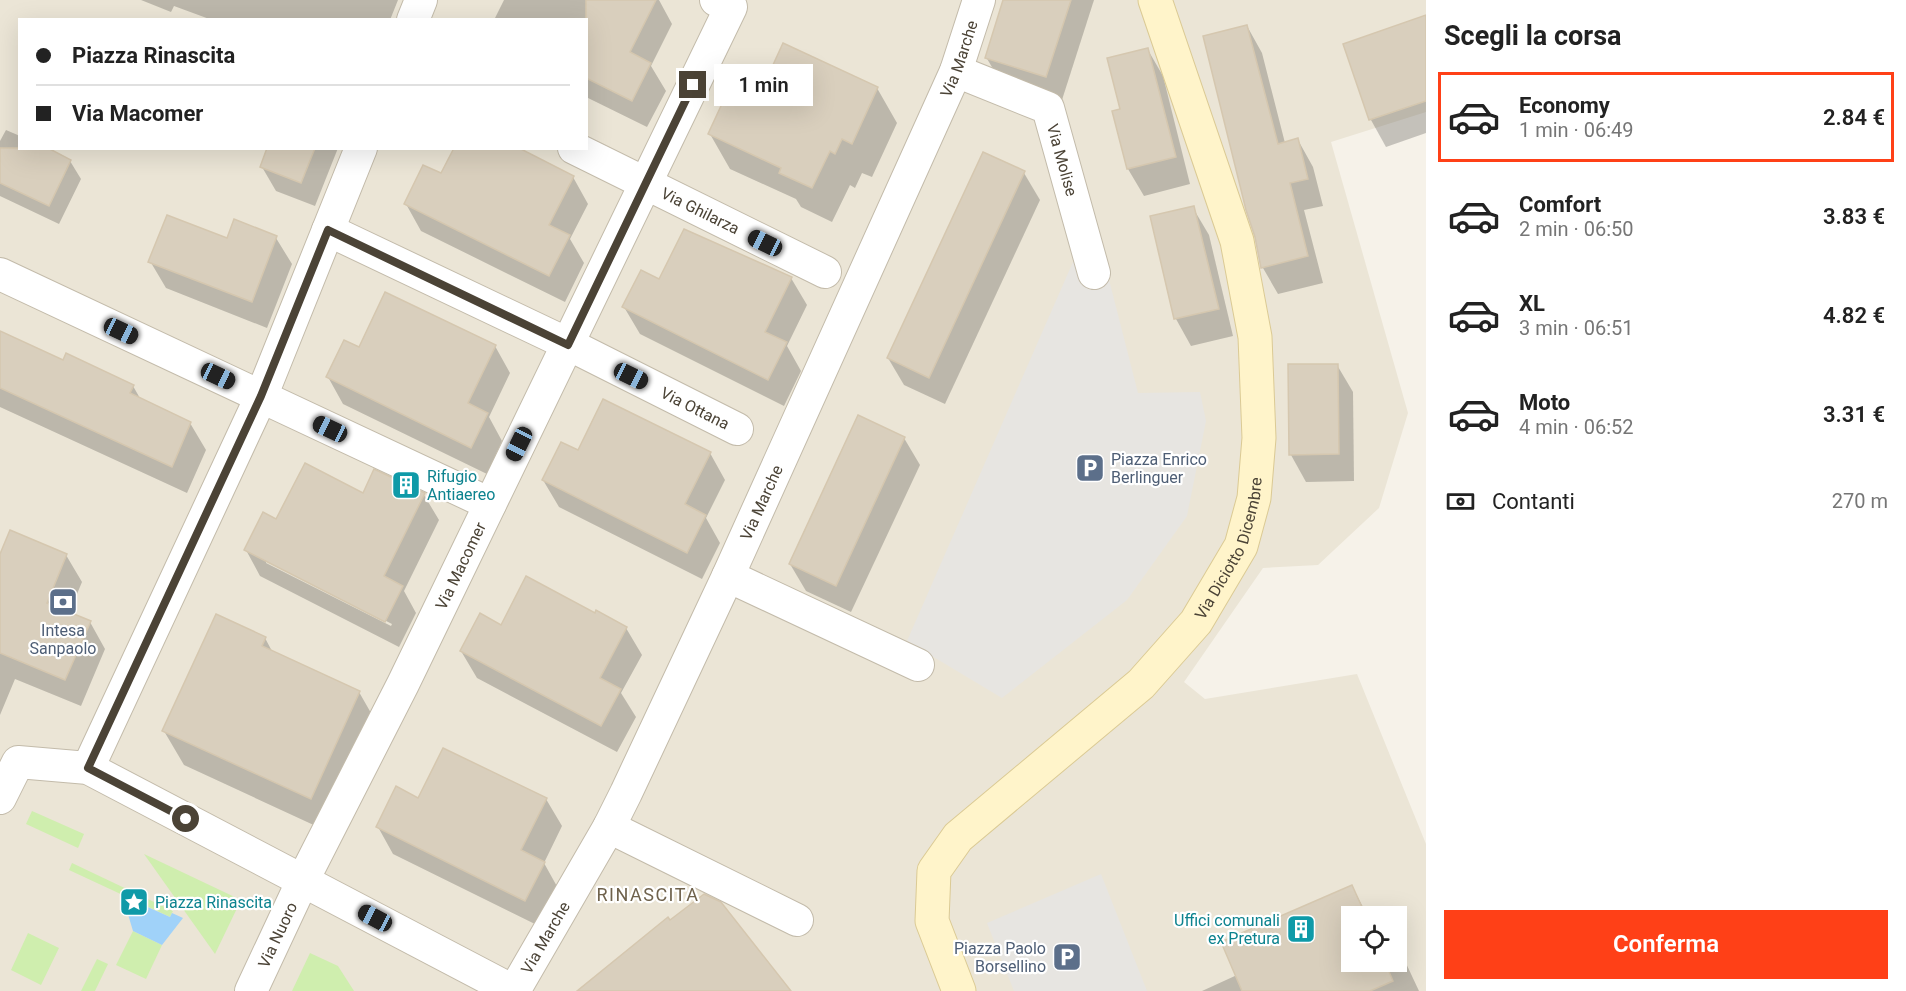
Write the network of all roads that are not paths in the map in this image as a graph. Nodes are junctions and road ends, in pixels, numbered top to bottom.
1 (421, 0) edge
2 (716, 0) edge
3 (979, 0) edge
4 (1155, 0) edge
5 (414, 18) edge
6 (956, 71) junction
7 (360, 150) edge
8 (578, 150) edge
9 (646, 183) junction
10 (328, 230) junction
11 (825, 272) dead end
12 (1094, 273) dead end
13 (0, 274) edge
14 (568, 345) junction
15 (261, 396) junction
16 (737, 429) dead end
17 (490, 504) junction
18 (728, 576) junction
19 (918, 665) dead end
20 (88, 768) junction
21 (0, 798) edge
22 (609, 827) junction
23 (303, 880) junction
24 (797, 920) dead end
25 (251, 991) edge
26 (513, 991) edge
27 (959, 991) edge

1 - 5 street
2 - 9 street, Via Macomer
3 - 6 street, Via Marche
4 - 27 street, Via Diciotto Dicembre
6 - 12 street, Via Molise
6 - 18 street, Via Marche
7 - 10 street
8 - 9 street, Via Ghilarza
9 - 11 street, Via Ghilarza
9 - 14 street, Via Macomer
10 - 14 street, Via Ottana
10 - 15 street
13 - 15 street
14 - 16 street, Via Ottana
14 - 17 street, Via Macomer
15 - 17 street
15 - 20 street
17 - 23 street, Via Macomer
18 - 19 street
18 - 22 street, Via Marche
20 - 21 street
20 - 23 street
22 - 24 street
22 - 26 street, Via Marche
23 - 25 street, Via Nuoro
23 - 26 street

